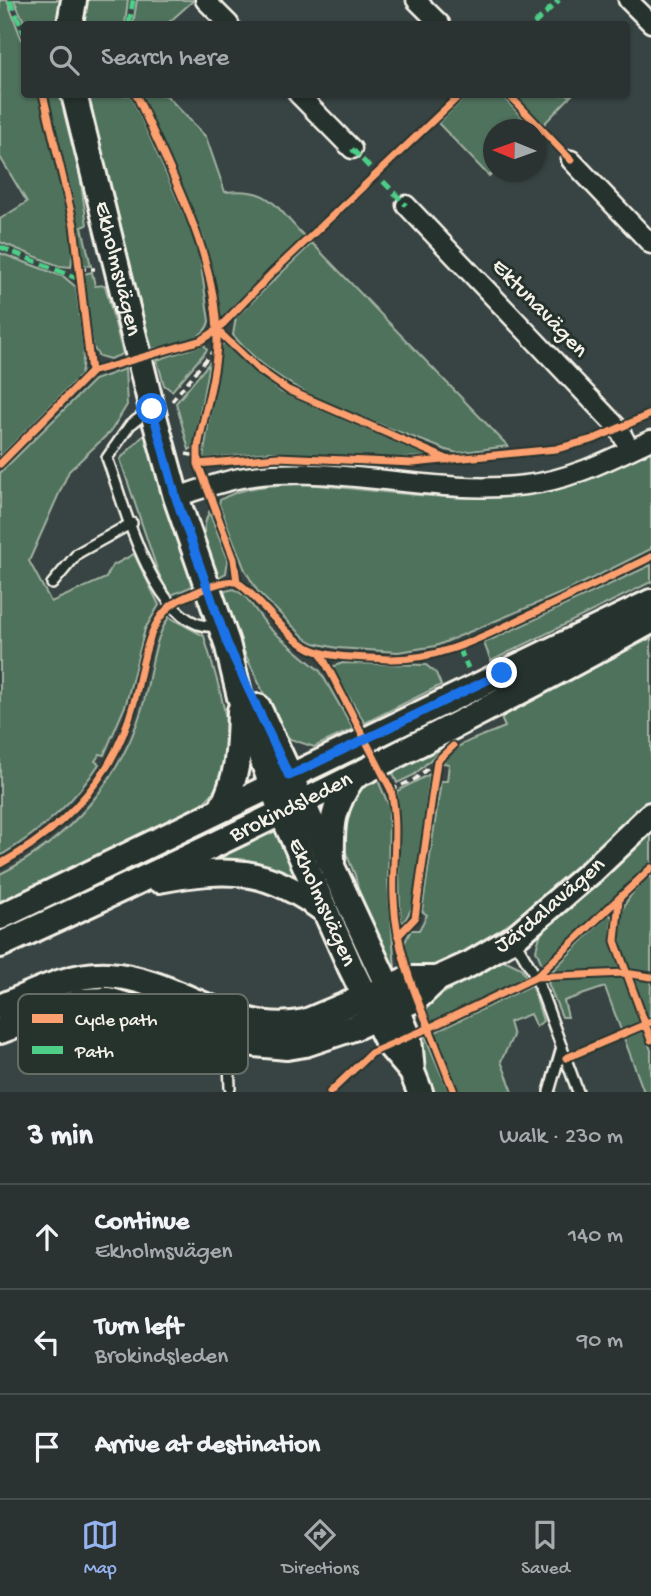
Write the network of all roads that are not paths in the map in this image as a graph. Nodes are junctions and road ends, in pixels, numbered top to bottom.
1 (74, 0) edge
2 (205, 0) edge
3 (416, 0) edge
4 (628, 0) edge
5 (71, 21) edge
6 (226, 21) edge
7 (437, 21) edge
8 (651, 23) edge
9 (75, 98) edge
10 (302, 98) edge
11 (352, 149) dead end
12 (571, 160) dead end
13 (406, 205) dead end
14 (651, 244) edge
15 (162, 405) junction
16 (651, 440) edge
17 (630, 450) junction
18 (176, 498) junction
19 (132, 523) junction
20 (51, 583) dead end
21 (651, 602) edge
22 (651, 621) edge
23 (223, 635) junction
24 (240, 697) junction
25 (353, 776) junction
26 (280, 780) junction
27 (291, 806) junction
28 (221, 809) junction
29 (651, 815) edge
30 (332, 869) junction
31 (131, 886) junction
32 (326, 912) junction
33 (0, 917) edge
34 (514, 938) junction
35 (0, 945) edge
36 (33, 994) edge
37 (174, 994) edge
38 (18, 1000) edge
39 (382, 1003) junction
40 (0, 1007) edge
41 (248, 1021) edge
42 (18, 1024) edge
43 (0, 1031) edge
44 (562, 1047) junction
45 (248, 1049) edge
46 (232, 1074) edge
47 (416, 1082) edge
48 (230, 1088) dead end
49 (549, 1092) edge
50 (578, 1092) edge

1 - 5 street
2 - 6 street
3 - 7 street
4 - 8 street
9 - 15 street, Ekholmsvägen
10 - 11 street
12 - 14 street
13 - 17 street, Ektunavägen
15 - 18 street, Ekholmsvägen
15 - 19 lane
16 - 17 street
17 - 18 street
18 - 23 street, Ekholmsvägen
19 - 20 lane
19 - 23 lane
21 - 26 street, Brokindsleden
22 - 25 street, Brokindsleden
23 - 24 street, Ekholmsvägen
23 - 26 street, Ekholmsvägen
24 - 26 street, Ekholmsvägen
24 - 28 street
25 - 27 street, Brokindsleden
25 - 30 street
26 - 27 street, Ekholmsvägen
26 - 28 street, Brokindsleden
27 - 30 street, Ekholmsvägen
27 - 31 street, Brokindsleden
27 - 32 street, Ekholmsvägen
28 - 33 street, Brokindsleden
29 - 34 street, Järdalavägen
30 - 39 street, Ekholmsvägen
31 - 32 street
31 - 35 street, Brokindsleden
32 - 39 street, Ekholmsvägen
34 - 39 street, Järdalavägen
34 - 44 lane
36 - 37 street, Järdalavägen
38 - 40 street, Järdalavägen
39 - 41 street, Järdalavägen
39 - 45 street, Järdalavägen
39 - 47 street, Ekholmsvägen
42 - 43 street, Järdalavägen
44 - 49 lane
44 - 50 lane
46 - 48 lane

